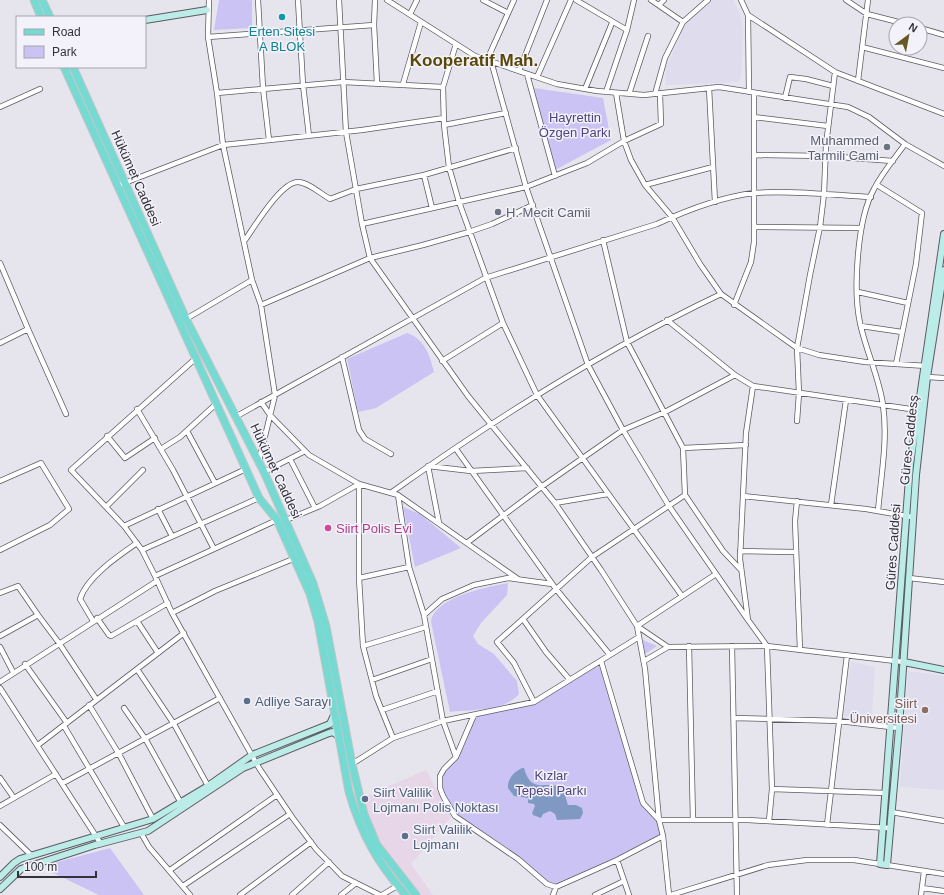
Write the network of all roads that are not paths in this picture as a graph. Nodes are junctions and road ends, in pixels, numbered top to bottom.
1 (34, 0) edge
2 (42, 0) edge
3 (209, 0) edge
4 (258, 0) edge
5 (298, 0) edge
6 (339, 0) edge
7 (375, 0) edge
8 (387, 0) edge
9 (417, 0) edge
10 (483, 0) edge
11 (514, 0) edge
12 (547, 0) edge
13 (570, 0) edge
14 (576, 0) edge
15 (634, 0) edge
16 (651, 0) edge
17 (664, 0) edge
18 (708, 0) edge
19 (741, 0) edge
20 (846, 0) edge
21 (868, 0) edge
22 (659, 5) junction
23 (208, 10) junction
24 (508, 13) junction
25 (410, 14) junction
26 (867, 14) junction
27 (748, 15) junction
28 (42, 16) edge
29 (50, 16) edge
30 (888, 19) edge
31 (146, 20) edge
32 (421, 22) junction
33 (683, 22) junction
34 (612, 23) junction
35 (374, 25) junction
36 (340, 27) junction
37 (299, 29) junction
38 (627, 30) junction
39 (928, 30) edge
40 (259, 33) junction
41 (944, 35) edge
42 (648, 36) dead end
43 (208, 37) junction
44 (456, 44) junction
45 (862, 47) junction
46 (489, 61) junction
47 (64, 68) edge
48 (73, 68) edge
49 (944, 68) edge
50 (519, 71) junction
51 (835, 72) junction
52 (527, 74) junction
53 (537, 77) junction
54 (858, 81) junction
55 (343, 82) junction
56 (377, 83) junction
57 (403, 84) junction
58 (303, 85) junction
59 (833, 86) junction
60 (443, 87) junction
61 (263, 88) junction
62 (708, 88) junction
63 (40, 89) dead end
64 (585, 89) junction
65 (606, 92) junction
66 (752, 92) junction
67 (217, 93) junction
68 (616, 93) junction
69 (630, 94) junction
70 (657, 94) junction
71 (785, 98) junction
72 (831, 105) junction
73 (0, 107) edge
74 (506, 113) junction
75 (944, 114) edge
76 (444, 118) junction
77 (754, 118) junction
78 (444, 125) junction
79 (828, 126) junction
80 (346, 132) junction
81 (309, 136) junction
82 (269, 140) junction
83 (624, 141) junction
84 (905, 144) junction
85 (223, 145) junction
86 (516, 148) junction
87 (754, 155) junction
88 (826, 156) junction
89 (893, 161) junction
90 (944, 166) edge
91 (449, 167) junction
92 (713, 167) junction
93 (424, 175) junction
94 (555, 176) junction
95 (125, 183) junction
96 (645, 185) junction
97 (877, 185) junction
98 (117, 186) junction
99 (526, 187) junction
100 (356, 189) junction
101 (754, 193) junction
102 (824, 194) junction
103 (871, 197) junction
104 (459, 202) junction
105 (715, 202) junction
106 (533, 205) junction
107 (432, 208) junction
108 (672, 217) junction
109 (362, 224) junction
110 (754, 227) junction
111 (820, 227) junction
112 (862, 228) junction
113 (469, 232) junction
114 (944, 234) edge
115 (245, 240) junction
116 (603, 240) junction
117 (550, 257) junction
118 (370, 258) junction
119 (0, 263) edge
120 (944, 270) edge
121 (486, 278) junction
122 (252, 280) junction
123 (943, 283) edge
124 (858, 292) junction
125 (721, 294) junction
126 (908, 303) junction
127 (261, 305) junction
128 (734, 305) junction
129 (412, 318) junction
130 (186, 319) junction
131 (667, 320) junction
132 (503, 323) junction
133 (860, 326) junction
134 (28, 329) junction
135 (902, 332) junction
136 (627, 342) junction
137 (0, 343) edge
138 (797, 348) junction
139 (342, 357) junction
140 (195, 359) junction
141 (442, 361) junction
142 (873, 362) junction
143 (588, 364) junction
144 (896, 364) junction
145 (926, 366) junction
146 (735, 376) junction
147 (927, 376) junction
148 (944, 378) edge
149 (753, 386) junction
150 (275, 394) junction
151 (799, 394) junction
152 (537, 395) junction
153 (846, 400) junction
154 (261, 402) junction
155 (216, 404) junction
156 (883, 405) junction
157 (137, 409) junction
158 (917, 410) junction
159 (665, 412) junction
160 (66, 414) dead end
161 (270, 415) junction
162 (237, 416) junction
163 (797, 422) dead end
164 (491, 424) junction
165 (623, 430) junction
166 (187, 431) junction
167 (107, 436) junction
168 (154, 438) junction
169 (746, 445) junction
170 (683, 448) junction
171 (161, 449) junction
172 (456, 449) junction
173 (305, 451) junction
174 (391, 454) dead end
175 (583, 458) junction
176 (290, 459) junction
177 (259, 461) junction
178 (428, 466) junction
179 (527, 468) junction
180 (246, 469) junction
181 (143, 470) dead end
182 (471, 471) junction
183 (264, 472) junction
184 (0, 480) edge
185 (215, 483) junction
186 (359, 484) junction
187 (542, 487) junction
188 (392, 492) junction
189 (608, 494) junction
190 (398, 495) junction
191 (685, 495) junction
192 (186, 496) junction
193 (743, 496) junction
194 (259, 498) junction
195 (797, 501) junction
196 (555, 503) junction
197 (831, 505) junction
198 (668, 506) junction
199 (106, 507) junction
200 (315, 508) junction
201 (158, 510) junction
202 (878, 511) junction
203 (502, 516) junction
204 (909, 516) junction
205 (277, 520) junction
206 (286, 520) junction
207 (201, 523) junction
208 (439, 523) junction
209 (124, 526) junction
210 (633, 530) junction
211 (172, 536) junction
212 (468, 542) junction
213 (137, 543) junction
214 (214, 549) junction
215 (0, 550) edge
216 (142, 550) junction
217 (740, 551) junction
218 (795, 552) junction
219 (592, 557) junction
220 (293, 559) junction
221 (409, 567) junction
222 (741, 570) junction
223 (716, 574) junction
224 (155, 576) junction
225 (359, 578) junction
226 (909, 578) junction
227 (518, 579) junction
228 (157, 581) junction
229 (944, 582) edge
230 (552, 584) junction
231 (556, 589) junction
232 (0, 593) edge
233 (682, 596) junction
234 (168, 603) junction
235 (172, 613) junction
236 (38, 615) junction
237 (424, 615) junction
238 (523, 619) junction
239 (95, 620) junction
240 (748, 620) junction
241 (137, 621) junction
242 (637, 626) junction
243 (426, 627) junction
244 (184, 633) junction
245 (0, 636) edge
246 (639, 637) junction
247 (59, 643) junction
248 (363, 646) junction
249 (689, 646) junction
250 (732, 646) junction
251 (767, 646) junction
252 (0, 647) edge
253 (668, 647) junction
254 (800, 650) junction
255 (158, 653) junction
256 (610, 655) junction
257 (847, 655) junction
258 (432, 659) junction
259 (601, 660) junction
260 (896, 661) junction
261 (644, 662) junction
262 (904, 662) junction
263 (25, 664) junction
264 (137, 669) junction
265 (944, 670) edge
266 (13, 672) junction
267 (372, 680) junction
268 (570, 680) junction
269 (0, 682) edge
270 (0, 688) edge
271 (438, 691) junction
272 (220, 698) junction
273 (96, 699) junction
274 (534, 702) junction
275 (89, 705) junction
276 (124, 708) dead end
277 (382, 710) junction
278 (335, 713) junction
279 (474, 715) junction
280 (734, 718) junction
281 (769, 719) junction
282 (839, 720) junction
283 (443, 721) junction
284 (174, 724) junction
285 (66, 725) junction
286 (892, 727) junction
287 (900, 728) junction
288 (338, 736) junction
289 (393, 738) junction
290 (146, 740) junction
291 (38, 745) junction
292 (119, 754) junction
293 (252, 755) junction
294 (456, 758) junction
295 (255, 762) junction
296 (352, 764) junction
297 (90, 769) junction
298 (56, 774) junction
299 (0, 778) edge
300 (63, 783) junction
301 (208, 786) junction
302 (772, 789) junction
303 (831, 791) junction
304 (884, 793) junction
305 (277, 795) junction
306 (14, 798) junction
307 (181, 803) junction
308 (0, 806) edge
309 (891, 812) junction
310 (290, 814) junction
311 (153, 819) junction
312 (735, 819) junction
313 (659, 820) junction
314 (693, 820) junction
315 (768, 821) junction
316 (944, 821) edge
317 (0, 825) edge
318 (828, 825) junction
319 (124, 827) junction
320 (882, 827) junction
321 (889, 828) junction
322 (141, 833) junction
323 (96, 836) junction
324 (663, 836) junction
325 (310, 842) junction
326 (101, 844) junction
327 (31, 855) junction
328 (617, 860) junction
329 (329, 862) junction
330 (884, 864) junction
331 (170, 870) junction
332 (924, 872) junction
333 (944, 874) edge
334 (736, 876) junction
335 (0, 877) edge
336 (624, 881) junction
337 (356, 883) junction
338 (183, 886) junction
339 (397, 886) junction
340 (556, 887) junction
341 (922, 888) junction
342 (0, 889) edge
343 (944, 891) edge
344 (190, 895) edge
345 (240, 895) edge
346 (292, 895) edge
347 (341, 895) edge
348 (381, 895) edge
349 (406, 895) edge
350 (416, 895) edge
351 (553, 895) edge
352 (595, 895) edge
353 (629, 895) edge
354 (670, 895) edge
355 (737, 895) edge
356 (921, 895) edge

1 - 28 main road
2 - 29 main road
3 - 23 street
4 - 40 street
5 - 37 street
6 - 36 street
7 - 35 street
8 - 25 street
9 - 25 street
10 - 24 street
11 - 24 street
12 - 50 street
13 - 53 street
14 - 34 street
15 - 38 street
16 - 22 street
17 - 22 street
18 - 33 street
19 - 27 street
20 - 26 street
21 - 26 street
22 - 33 street
23 - 31 street
23 - 43 street
24 - 46 street
25 - 32 street
26 - 30 street
26 - 45 street
27 - 51 street
27 - 66 street
32 - 44 street
32 - 57 street
33 - 70 street
34 - 38 street
34 - 64 street
35 - 36 street
35 - 56 street
36 - 37 street
36 - 55 street
37 - 40 street
37 - 58 street
38 - 65 street
39 - 41 street
40 - 43 street
40 - 61 street
42 - 69 street
43 - 67 street
44 - 46 street
44 - 60 street
45 - 49 street
45 - 54 street
46 - 50 street
46 - 74 street
47 - 98 main road
48 - 95 main road, Hükümet Caddesi
50 - 52 street
51 - 54 street
51 - 59 street
52 - 53 street
52 - 94 street
53 - 64 street
54 - 75 street
55 - 56 street
55 - 58 street
55 - 80 street
56 - 57 street
57 - 60 street
58 - 61 street
58 - 81 street
59 - 71 street
59 - 72 street
60 - 76 street
61 - 67 street
61 - 82 street
62 - 66 street
62 - 70 street
62 - 92 street
63 - 73 street
64 - 65 street
65 - 68 street
66 - 71 street
66 - 77 street
67 - 85 street
68 - 69 street
68 - 83 street
69 - 70 street
70 - 83 street
71 - 72 street
72 - 79 street
72 - 84 street
74 - 78 street
74 - 86 street
76 - 78 street
76 - 80 street
77 - 79 street
77 - 87 street
78 - 91 street
79 - 88 street
80 - 81 street
80 - 100 street
81 - 82 street
82 - 85 street
83 - 94 street
83 - 96 street
84 - 89 street
84 - 90 street
85 - 95 street
85 - 115 street
86 - 91 street
86 - 99 street
87 - 88 street
87 - 101 street
88 - 89 street
88 - 102 street
89 - 97 street
91 - 93 street
91 - 104 street
92 - 96 street
92 - 105 street
93 - 100 street
93 - 107 street
94 - 99 street
95 - 98 street
95 - 130 main road, Hükümet Caddesi
96 - 108 street
97 - 103 street
97 - 126 street
98 - 140 main road
99 - 104 street
99 - 106 street
100 - 109 street
100 - 115 street
101 - 102 street
101 - 105 street
101 - 110 street
102 - 103 street
102 - 111 street
103 - 112 street
104 - 107 street
104 - 113 street
105 - 108 street
106 - 113 street
106 - 117 street
107 - 109 street
108 - 116 street
108 - 125 street
109 - 118 street
110 - 111 street
110 - 128 street
111 - 112 street
111 - 138 street
112 - 124 street
113 - 118 street
113 - 121 street
114 - 145 street, Güres Caddesi
115 - 122 street
116 - 117 street
116 - 136 street
117 - 121 street
117 - 143 street
118 - 127 street
118 - 129 street
119 - 134 street
120 - 123 street, Güres Caddesş
121 - 129 street
121 - 132 street
122 - 127 street
122 - 130 street
123 - 145 street, Güres Caddesş
124 - 126 street
124 - 133 street
125 - 128 street
125 - 131 street
126 - 135 street
127 - 150 street
128 - 138 street
129 - 139 street
129 - 141 street
130 - 162 main road, Hükümet Caddesi
131 - 136 street
131 - 146 street
132 - 141 street
132 - 152 street
133 - 135 street
133 - 142 street
134 - 137 street
134 - 160 street
135 - 144 street
136 - 143 street
136 - 159 street
138 - 142 street
138 - 151 street
139 - 150 street
139 - 174 street
140 - 155 main road
140 - 157 street
141 - 164 street
142 - 144 street
142 - 156 street
143 - 152 street
143 - 165 street
144 - 145 street
145 - 147 street, Güres Caddesş
145 - 158 street, Güres Caddesi
146 - 149 street
146 - 159 street
147 - 148 street
147 - 204 street, Güres Caddesş
149 - 151 street
149 - 169 street
150 - 154 street
150 - 161 street
151 - 153 street
151 - 163 street
152 - 164 street
152 - 175 street
153 - 156 street
153 - 197 street
154 - 161 street
154 - 162 street
155 - 166 street
155 - 180 main road
156 - 158 street
156 - 202 street
157 - 167 street
157 - 168 street
158 - 204 street, Güres Caddesi
159 - 165 street
159 - 170 street
161 - 173 street
161 - 177 street
162 - 177 main road, Hükümet Caddesi
164 - 172 street
164 - 179 street
165 - 175 street
165 - 198 street
166 - 171 street
166 - 185 street
167 - 168 street
167 - 199 street
168 - 171 street
169 - 170 street
169 - 193 street
170 - 191 street
171 - 192 street
172 - 178 street
172 - 182 street
173 - 176 street
173 - 186 street
175 - 187 street
175 - 189 street
176 - 183 street
176 - 200 street
177 - 183 main road, Hükümet Caddesi
178 - 182 street
178 - 188 street
178 - 208 street
179 - 182 street
179 - 187 street
180 - 185 street
180 - 194 main road
181 - 199 street
182 - 203 street
183 - 206 main road, Hükümet Caddesi
184 - 215 street
185 - 192 street
186 - 188 street
186 - 200 street
186 - 225 street
187 - 196 street
187 - 203 street
188 - 190 street
189 - 196 street
189 - 210 street
190 - 208 street
190 - 221 street
191 - 198 street
191 - 222 street
192 - 201 street
192 - 207 street
193 - 195 street
193 - 217 street
194 - 205 main road
194 - 207 street
195 - 197 street
195 - 218 street
196 - 219 street
197 - 202 street
198 - 210 street
198 - 223 street
199 - 209 street
200 - 206 street
201 - 209 street
201 - 211 street
202 - 204 street
203 - 212 street
203 - 230 street
204 - 226 street, Güres Caddesş
204 - 260 street, Güres Caddesi
205 - 214 street
205 - 220 main road
206 - 296 main road, Hükümet Caddesi
207 - 211 street
207 - 214 street
208 - 212 street
209 - 213 street
210 - 219 street
210 - 233 street
211 - 216 street
212 - 227 street
213 - 216 street
213 - 239 street
214 - 224 street
216 - 224 street
217 - 218 street
217 - 222 street
218 - 254 street
219 - 231 street
219 - 242 street
220 - 235 street
220 - 278 main road
221 - 225 street
221 - 237 street
222 - 240 street
223 - 233 street
223 - 240 street
224 - 228 street
225 - 248 street
226 - 229 street
226 - 262 street, Güres Caddesş
227 - 230 street
227 - 237 street
228 - 234 street
228 - 239 street
230 - 231 street
231 - 238 street
231 - 256 street
232 - 236 street
233 - 242 street
234 - 235 street
234 - 241 street
235 - 244 street
236 - 245 street
236 - 247 street
237 - 243 street
238 - 268 street
238 - 274 street
239 - 241 street
239 - 247 street
240 - 251 street
241 - 255 street
242 - 246 street
242 - 253 street
243 - 248 street
243 - 258 street
244 - 255 street
244 - 272 street
246 - 256 street
246 - 261 street
247 - 263 street
247 - 273 street
248 - 267 street
249 - 250 street
249 - 253 street
249 - 314 street
250 - 251 street
250 - 280 street
251 - 254 street
251 - 281 street
252 - 266 street
253 - 261 street
254 - 257 street
255 - 264 street
256 - 259 street
257 - 260 street
257 - 282 street
258 - 267 street
258 - 271 street
259 - 268 street
259 - 313 street
260 - 262 street
260 - 286 street, Güres Caddesi
261 - 313 street
262 - 265 street
262 - 287 street, Güres Caddesş
263 - 266 street
263 - 285 street
264 - 273 street
264 - 284 street
266 - 269 street
267 - 277 street
268 - 274 street
270 - 291 street
271 - 277 street
271 - 283 street
272 - 284 street
272 - 293 street
273 - 275 street
274 - 279 street
275 - 285 street
275 - 292 street
276 - 290 street
277 - 289 street
278 - 288 main road
278 - 293 street
279 - 283 street
279 - 294 street
280 - 281 street
280 - 312 street
281 - 282 street
281 - 302 street
282 - 286 street
282 - 303 street
283 - 289 street
283 - 294 street
284 - 290 street
284 - 301 street
285 - 291 street
285 - 297 street
286 - 287 street
286 - 304 street, Güres Caddesi
287 - 309 street, Güres Caddesş
288 - 295 street
288 - 339 main road
289 - 296 street
290 - 292 street
290 - 307 street
291 - 298 street
292 - 297 street
292 - 311 street
293 - 295 street
293 - 301 street
294 - 340 street
295 - 305 street
295 - 322 street
296 - 350 main road, Hükümet Caddesi
297 - 300 street
297 - 319 street
298 - 300 street
298 - 306 street
299 - 306 street
300 - 323 street
301 - 307 street
302 - 303 street
302 - 315 street
303 - 304 street
303 - 318 street
304 - 320 street, Güres Caddesi
305 - 310 street
305 - 331 street
306 - 308 street
307 - 311 street
309 - 316 street
309 - 321 street, Güres Caddesş
310 - 325 street
310 - 338 street
311 - 319 street
312 - 314 street
312 - 315 street
312 - 334 street
313 - 314 street
313 - 324 street
315 - 318 street
317 - 327 street
318 - 320 street
319 - 323 street
320 - 321 street
320 - 330 street, Güres Caddesi
321 - 330 street, Güres Caddesş
322 - 326 street
322 - 331 street
323 - 326 street
323 - 327 street
324 - 328 street
324 - 354 street
325 - 329 street
325 - 345 street
326 - 342 street
327 - 335 street
328 - 336 street
328 - 340 street
329 - 337 street
329 - 346 street
330 - 332 street
330 - 334 street
331 - 338 street
332 - 333 street
332 - 341 street
334 - 354 street
334 - 355 street
336 - 352 street
336 - 353 street
337 - 347 street
337 - 348 street
338 - 344 street
339 - 348 street
339 - 349 main road
340 - 351 street
341 - 343 street
341 - 356 street

